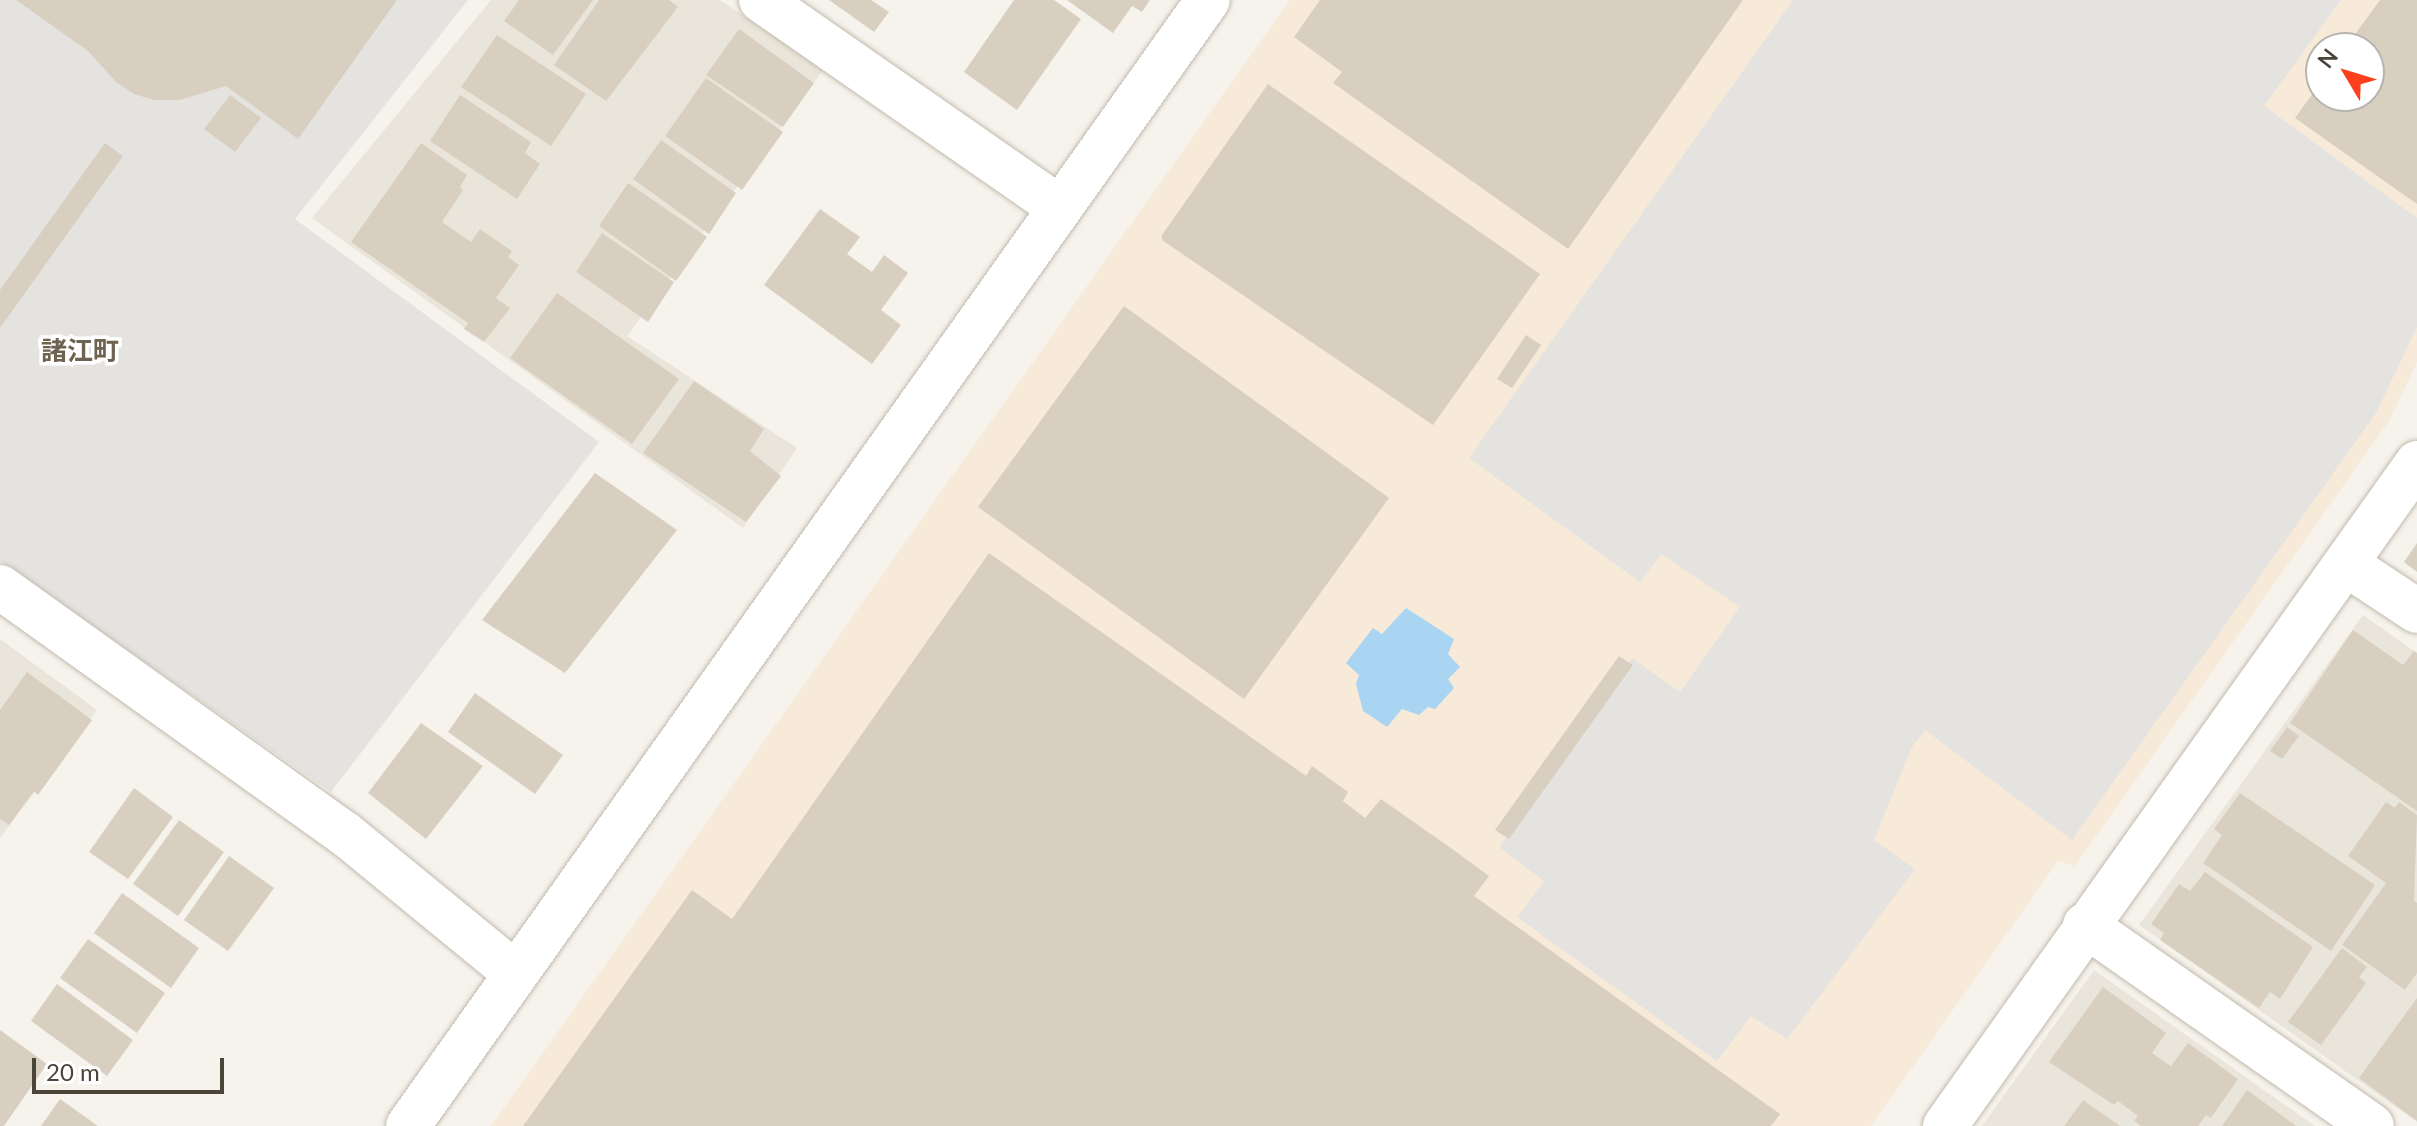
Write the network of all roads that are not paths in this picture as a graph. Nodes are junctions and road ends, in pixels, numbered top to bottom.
1 (761, 0) edge
2 (1208, 0) edge
3 (1059, 207) junction
4 (2417, 463) edge
5 (2346, 564) junction
6 (0, 587) edge
7 (2417, 611) edge
8 (2085, 925) junction
9 (515, 973) junction
10 (408, 1126) edge
11 (1945, 1126) edge
12 (2372, 1126) edge

1 - 3 street
2 - 3 street
3 - 9 street
4 - 5 street
5 - 7 street
5 - 8 street
6 - 9 street
8 - 11 street
8 - 12 street
9 - 10 street

